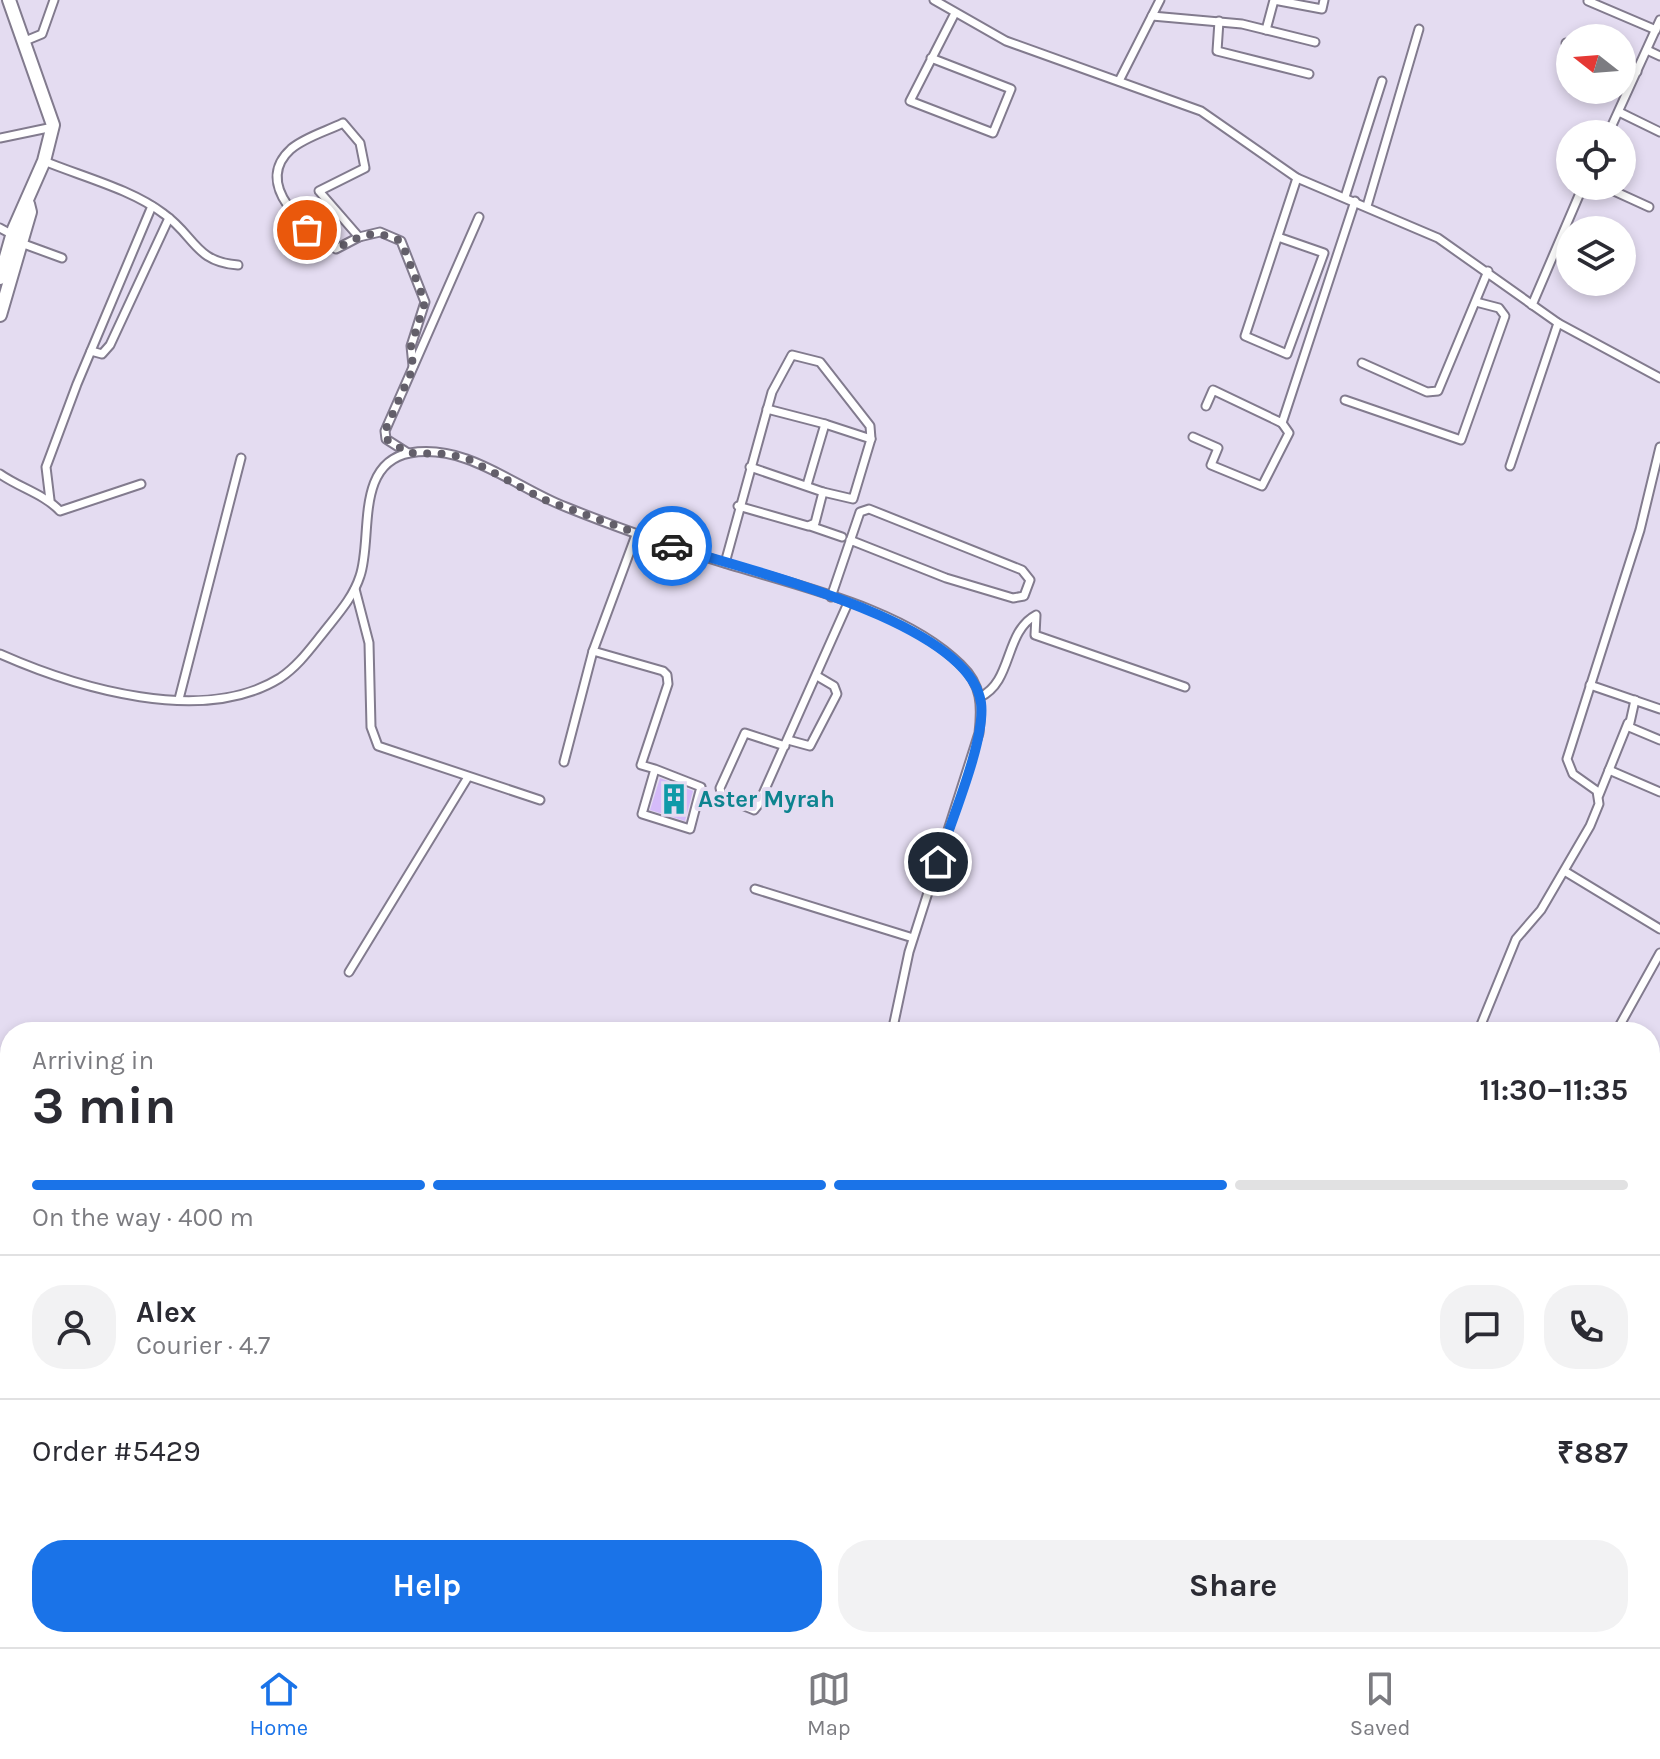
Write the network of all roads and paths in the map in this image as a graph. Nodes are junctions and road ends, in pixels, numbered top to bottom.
1 (9, 0) edge
2 (54, 0) edge
3 (934, 0) edge
4 (1160, 0) edge
5 (1324, 0) edge
6 (1588, 1) edge
7 (955, 13) junction
8 (1152, 16) junction
9 (1660, 20) edge
10 (1219, 21) junction
11 (1419, 29) dead end
12 (1266, 30) junction
13 (1656, 30) junction
14 (25, 41) junction
15 (1315, 42) dead end
16 (1647, 50) junction
17 (1660, 56) edge
18 (931, 58) junction
19 (1637, 72) joint
20 (1309, 74) dead end
21 (1119, 81) junction
22 (1382, 81) dead end
23 (1619, 112) junction
24 (1615, 120) edge
25 (52, 122) junction
26 (1660, 132) edge
27 (0, 138) edge
28 (44, 161) junction
29 (1297, 178) junction
30 (1345, 197) junction
31 (1577, 200) edge
32 (1634, 200) edge
33 (1355, 201) junction
34 (152, 206) junction
35 (1367, 206) junction
36 (1649, 207) dead end
37 (479, 217) dead end
38 (169, 218) junction
39 (0, 228) edge
40 (359, 237) junction
41 (1278, 237) junction
42 (17, 239) junction
43 (62, 258) dead end
44 (4, 263) edge
45 (238, 265) dead end
46 (1488, 271) junction
47 (1476, 302) junction
48 (1532, 305) junction
49 (0, 315) edge
50 (1558, 323) junction
51 (91, 351) junction
52 (1362, 363) dead end
53 (413, 368) junction
54 (1660, 378) edge
55 (1345, 400) dead end
56 (1206, 406) dead end
57 (767, 409) junction
58 (1282, 423) junction
59 (825, 424) junction
60 (1193, 437) dead end
61 (871, 439) junction
62 (1660, 447) edge
63 (408, 453) junction
64 (241, 458) dead end
65 (1510, 466) dead end
66 (750, 467) junction
67 (0, 474) edge
68 (141, 484) dead end
69 (807, 485) junction
70 (823, 492) junction
71 (50, 500) junction
72 (738, 506) junction
73 (808, 526) junction
74 (636, 535) junction
75 (846, 539) junction
76 (725, 563) junction
77 (355, 589) junction
78 (831, 597) junction
79 (848, 603) junction
80 (593, 651) junction
81 (0, 654) edge
82 (817, 676) junction
83 (1590, 685) junction
84 (1185, 687) dead end
85 (980, 697) junction
86 (179, 699) junction
87 (1635, 700) junction
88 (1660, 709) edge
89 (1628, 723) junction
90 (1660, 740) edge
91 (786, 743) junction
92 (564, 762) dead end
93 (655, 769) junction
94 (1609, 770) junction
95 (468, 777) junction
96 (1660, 792) edge
97 (1599, 797) junction
98 (540, 800) dead end
99 (1566, 872) junction
100 (755, 889) dead end
101 (1660, 929) edge
102 (913, 938) junction
103 (1660, 953) edge
104 (349, 972) dead end
105 (894, 1022) edge
106 (1482, 1022) edge
107 (1622, 1022) edge

1 - 14 highway
2 - 14 street
3 - 7 street
4 - 8 street
5 - 12 street
6 - 13 street
7 - 18 street
7 - 21 street
8 - 10 street
8 - 21 street
9 - 13 street
10 - 12 street
10 - 20 street
11 - 35 street
12 - 15 street
13 - 16 street
14 - 25 highway
16 - 17 street
16 - 19 street
18 - 18 street
19 - 23 street
21 - 29 street
22 - 30 street
23 - 24 street
23 - 26 street
25 - 27 street
25 - 28 highway
28 - 34 street
28 - 42 highway
29 - 30 street
29 - 41 street
30 - 33 street
31 - 48 street
32 - 36 street
33 - 35 street
33 - 58 street
34 - 38 street
34 - 51 street
35 - 46 street
37 - 53 street
38 - 45 street
38 - 51 street
39 - 42 street
40 - 40 street
40 - 53 street
41 - 41 street
42 - 43 street
42 - 44 highway
44 - 49 highway
46 - 47 street
46 - 48 street
47 - 52 street
47 - 55 street
48 - 50 street
50 - 54 street
50 - 65 street
51 - 71 street
53 - 63 street
56 - 58 street
57 - 59 street
57 - 61 street
57 - 66 street
58 - 60 street
59 - 61 street
59 - 69 street
61 - 70 street
62 - 83 street
63 - 74 street
63 - 77 street
64 - 86 street
66 - 69 street
66 - 72 street
67 - 71 street
68 - 71 street
69 - 70 street
70 - 73 street
72 - 73 street
72 - 76 street
73 - 75 street
74 - 76 street
74 - 80 street
75 - 75 street
75 - 78 street
76 - 78 street
77 - 86 street
77 - 95 street
78 - 79 street
79 - 82 street
79 - 85 street
80 - 92 street
80 - 93 street
81 - 86 street
82 - 91 street
82 - 91 street
83 - 87 street
83 - 97 street
84 - 85 street
85 - 102 street
87 - 88 street
87 - 89 street
89 - 90 street
89 - 94 street
91 - 91 street
93 - 93 street
94 - 96 street
94 - 97 street
95 - 98 street
95 - 104 street
97 - 99 street
99 - 101 street
99 - 106 street
100 - 102 street
102 - 105 street
103 - 107 street

